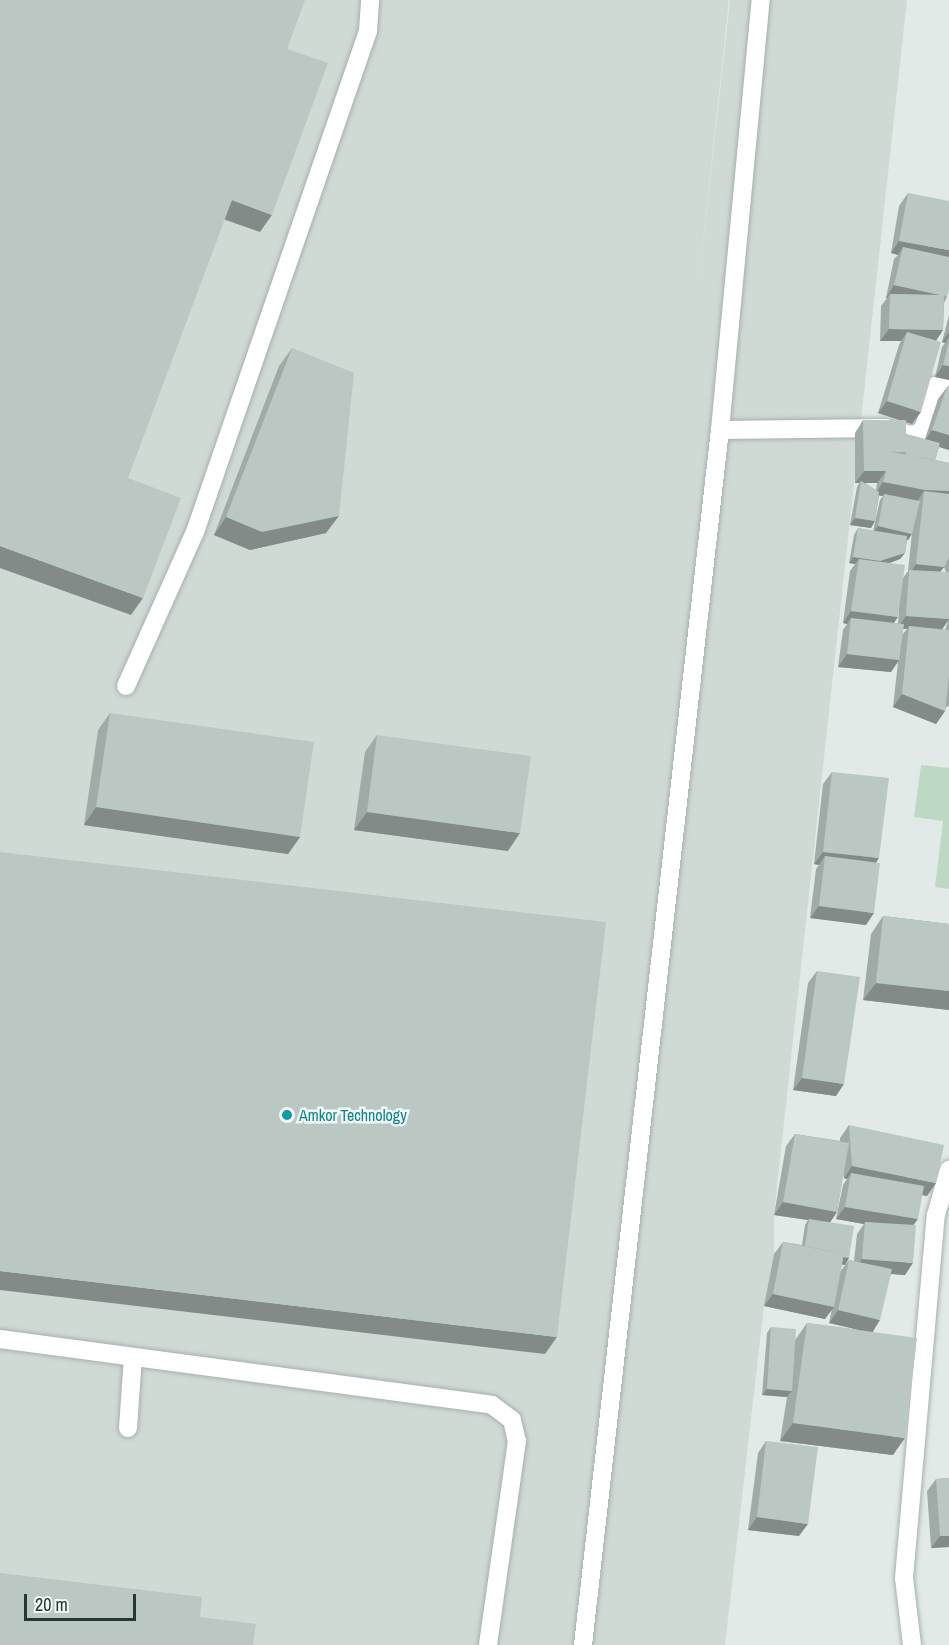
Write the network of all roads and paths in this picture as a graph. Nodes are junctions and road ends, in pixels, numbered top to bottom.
1 (370, 0) edge
2 (761, 0) edge
3 (949, 385) edge
4 (720, 430) junction
5 (126, 686) dead end
6 (949, 1170) edge
7 (941, 1254) edge
8 (0, 1339) edge
9 (132, 1357) junction
10 (128, 1428) dead end
11 (488, 1645) edge
12 (584, 1645) edge
13 (912, 1645) edge

1 - 5 street
2 - 4 street
3 - 4 street
4 - 12 street
6 - 7 street
7 - 13 street
8 - 9 street
9 - 10 street
9 - 11 street

